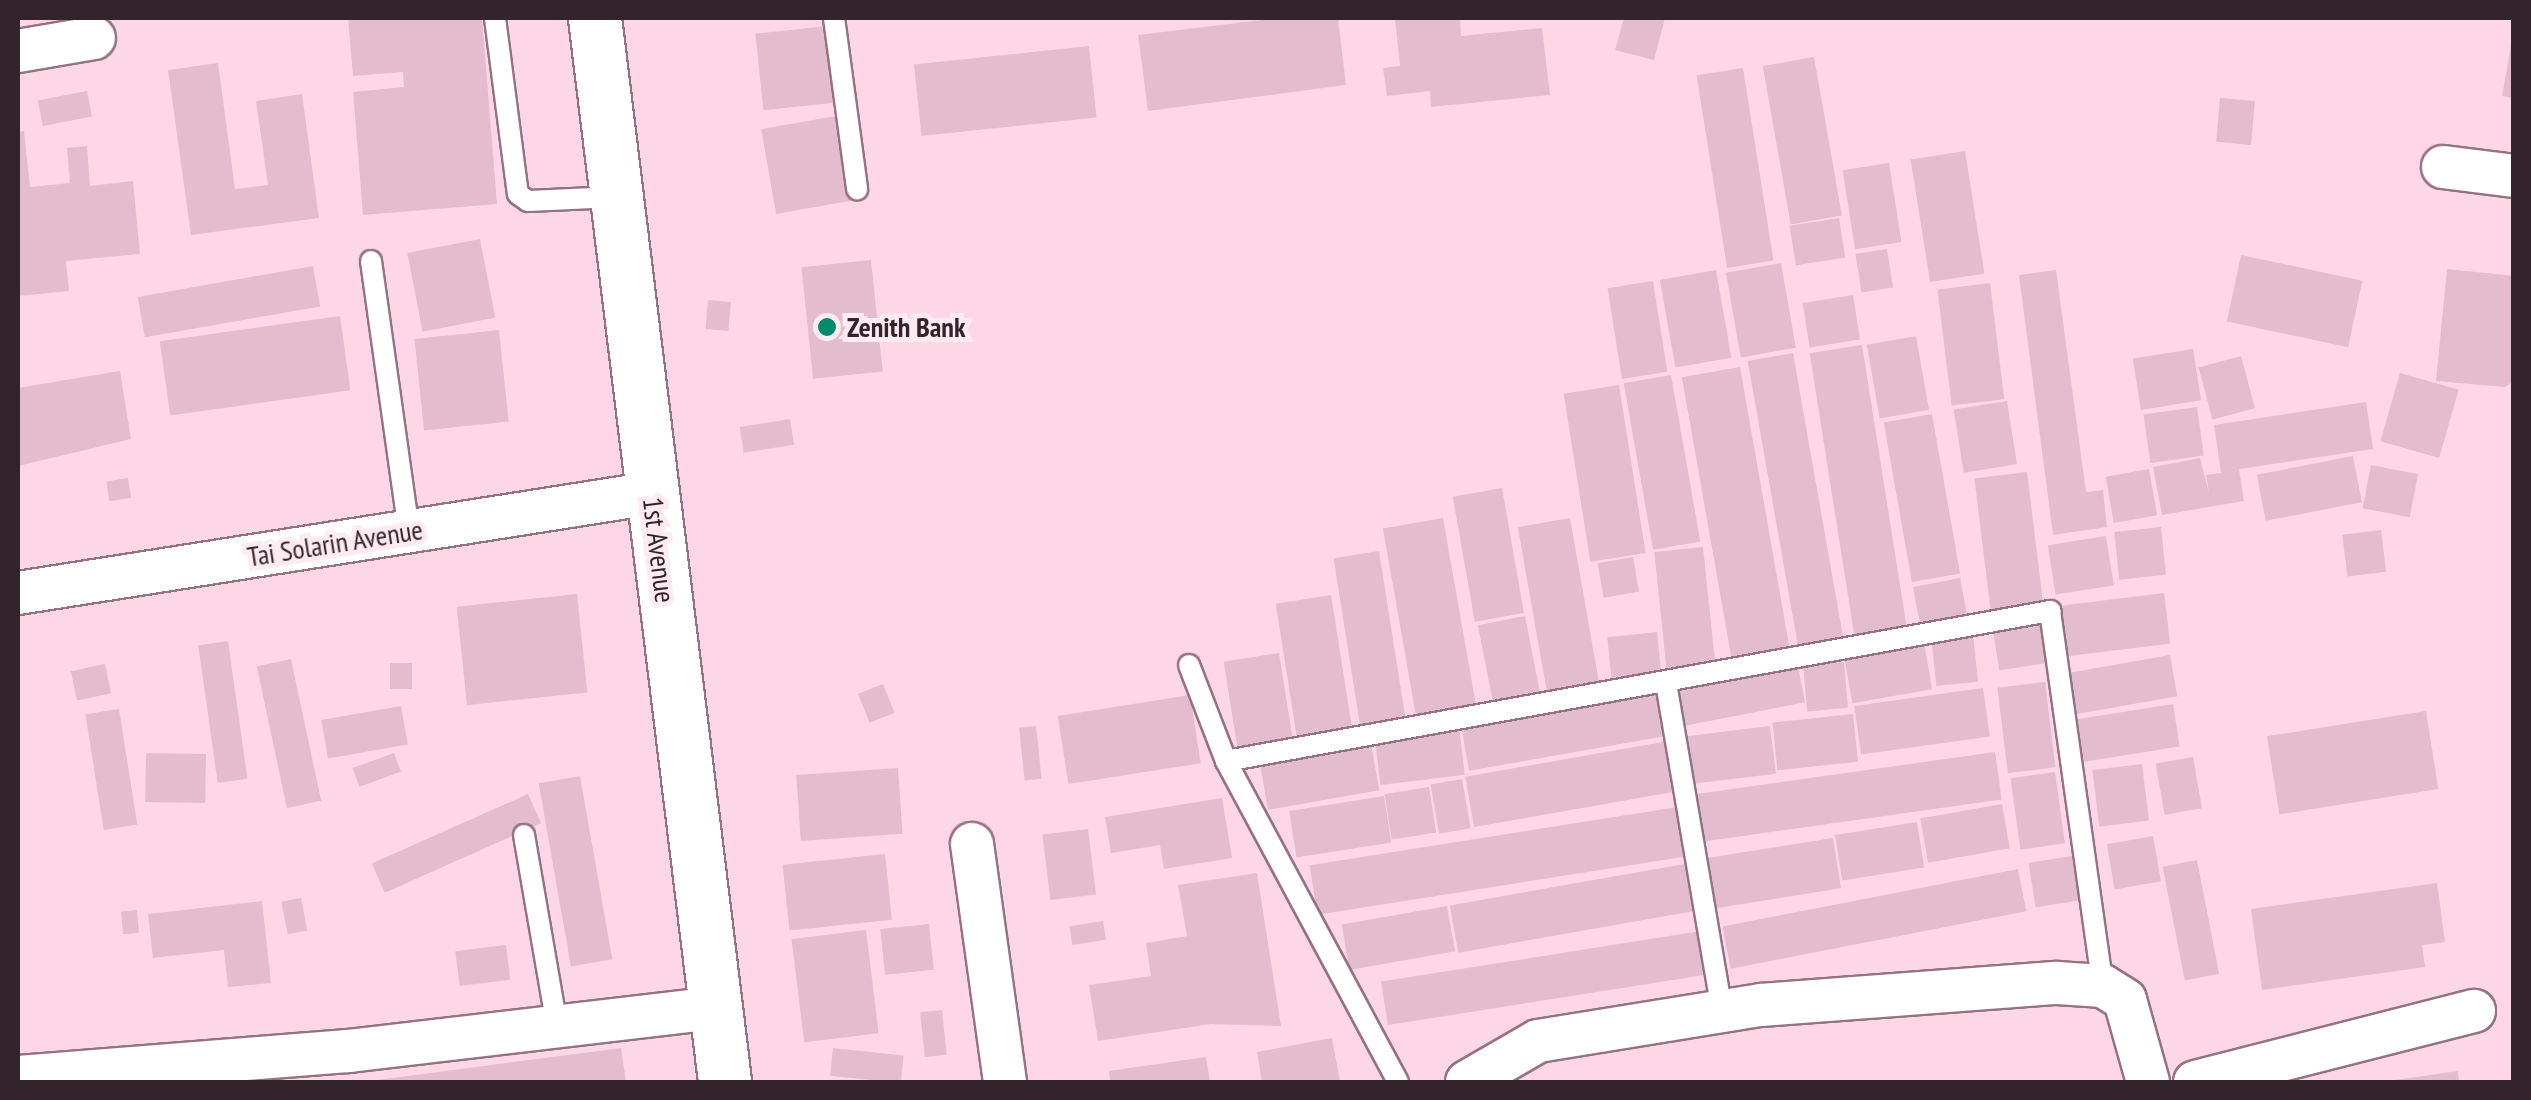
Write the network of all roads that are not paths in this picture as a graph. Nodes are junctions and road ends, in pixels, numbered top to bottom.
1 (496, 18) edge
2 (595, 18) edge
3 (834, 18) edge
4 (94, 38) dead end
5 (18, 50) edge
6 (2444, 166) dead end
7 (2514, 176) edge
8 (857, 189) dead end
9 (616, 196) junction
10 (370, 260) dead end
11 (652, 494) junction
12 (409, 532) junction
13 (18, 593) edge
14 (1189, 665) dead end
15 (1666, 683) junction
16 (1226, 761) junction
17 (524, 835) dead end
18 (972, 844) dead end
19 (2103, 986) junction
20 (716, 1008) junction
21 (2474, 1010) dead end
22 (1722, 1011) junction
23 (558, 1026) junction
24 (18, 1077) edge
25 (724, 1082) edge
26 (1005, 1082) edge
27 (1398, 1082) edge
28 (1467, 1082) edge
29 (2148, 1082) edge
30 (2195, 1082) edge

1 - 9 lane
2 - 9 street, 1st Avenue
3 - 8 lane
4 - 5 street
6 - 7 street
9 - 11 street, 1st Avenue
10 - 12 lane
11 - 12 street, Tai Solarin Avenue
11 - 20 street, 1st Avenue
12 - 13 street, Tai Solarin Avenue
14 - 16 lane
15 - 16 lane
15 - 19 lane
15 - 22 lane
16 - 27 lane
17 - 23 lane
18 - 26 street
19 - 22 street
19 - 29 street
20 - 23 street
20 - 25 street, 1st Avenue
21 - 30 street
22 - 28 street
23 - 24 street

